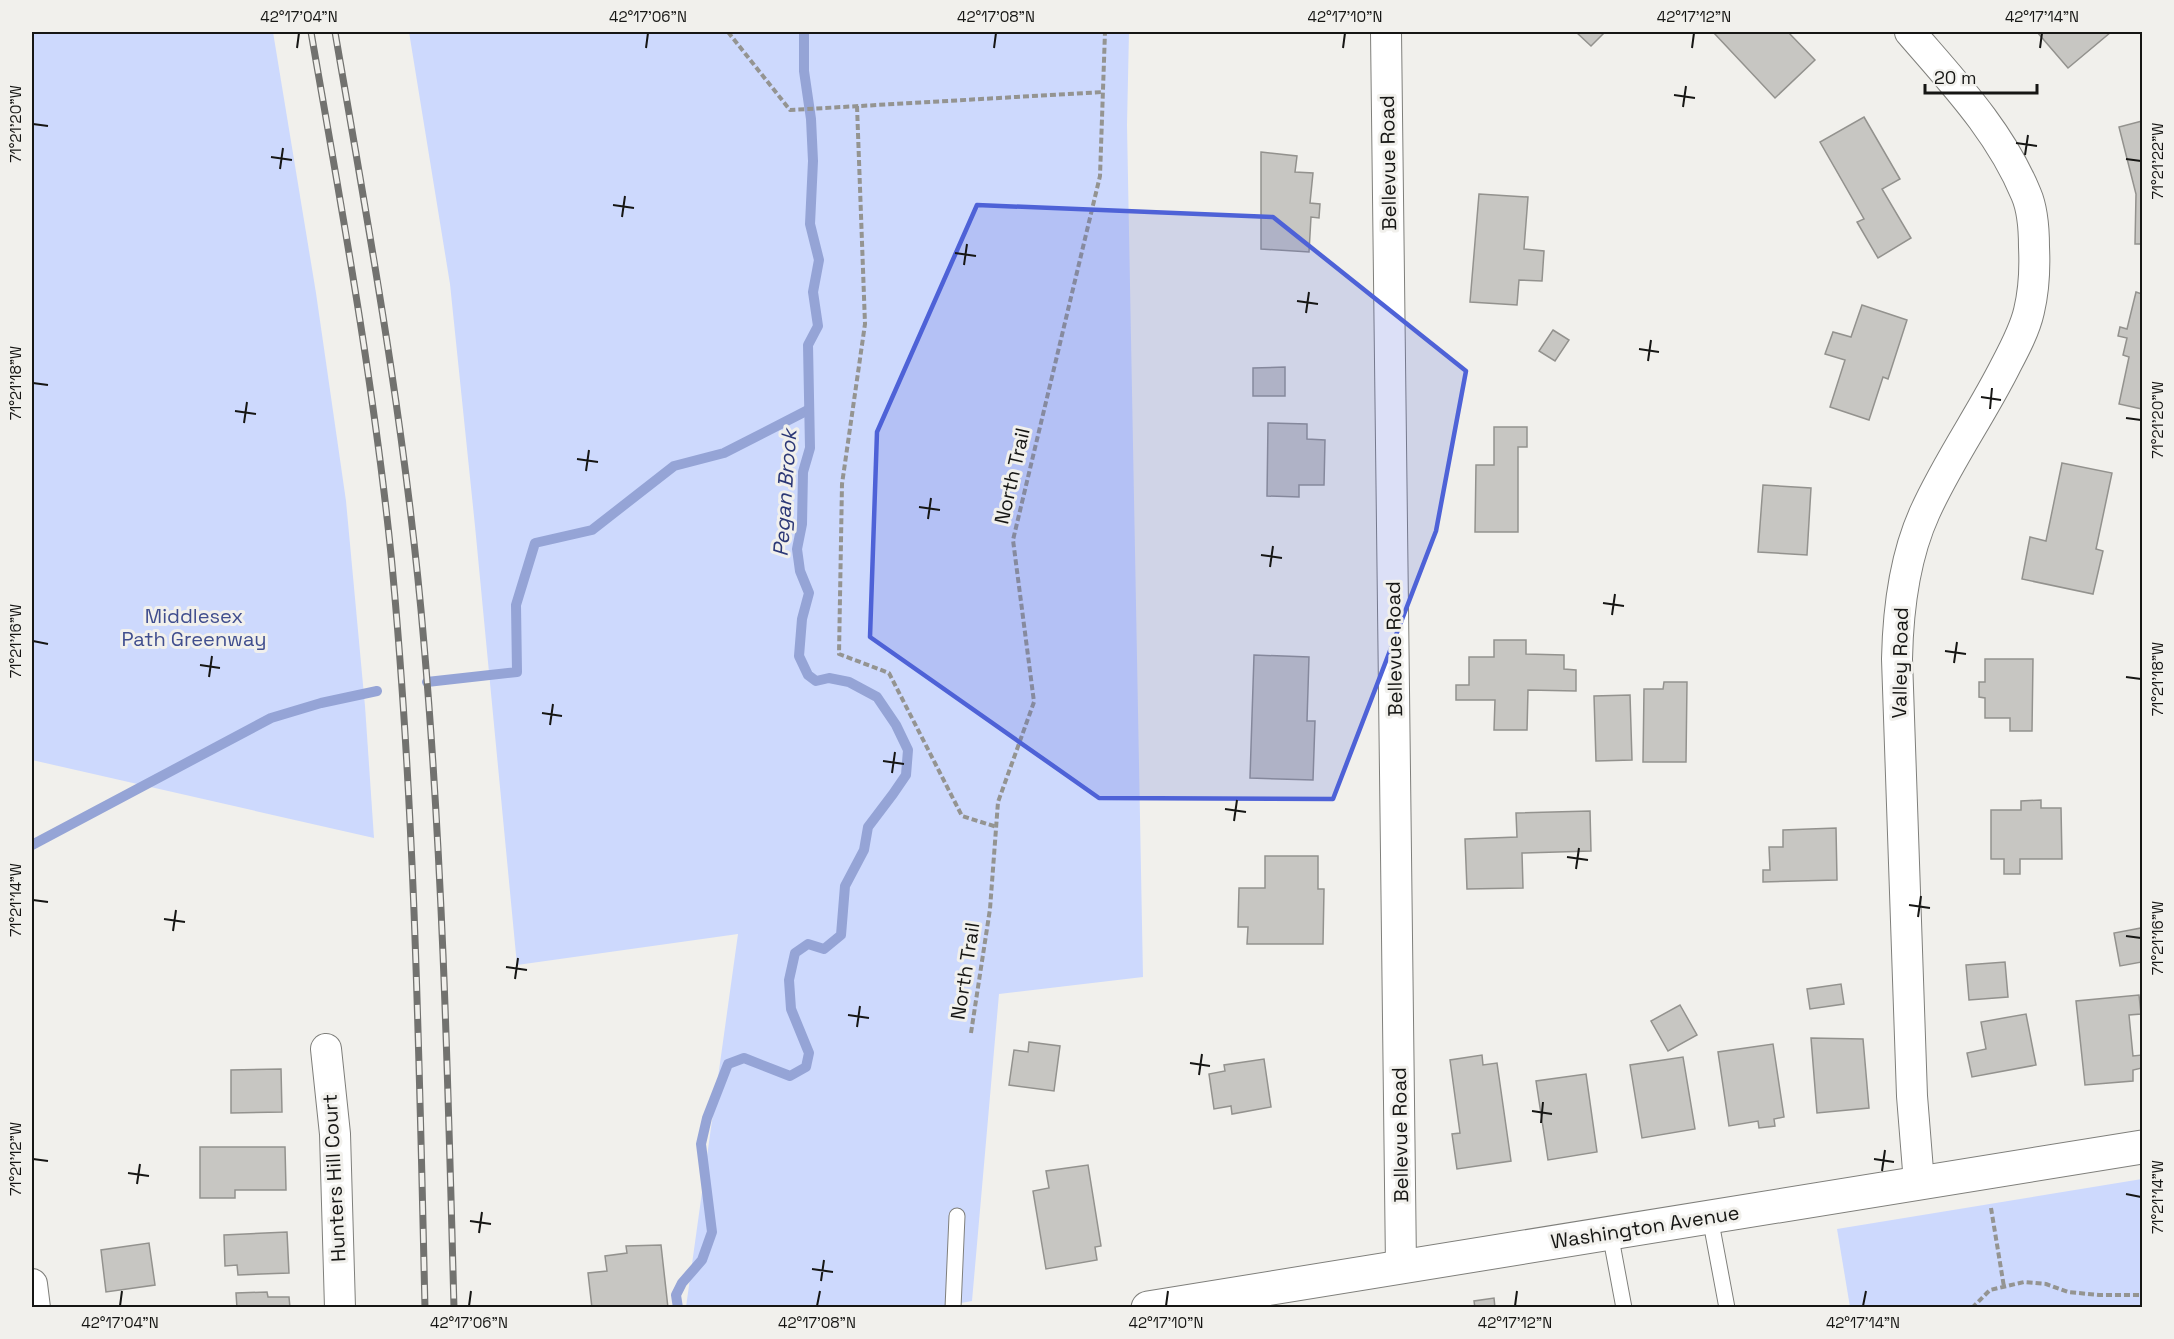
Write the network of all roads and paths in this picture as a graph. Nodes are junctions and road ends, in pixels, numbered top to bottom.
1 (728, 32) edge
2 (1105, 32) edge
3 (1386, 32) edge
4 (1910, 32) edge
5 (1102, 92) junction
6 (856, 106) junction
7 (997, 827) junction
8 (971, 1034) dead end
9 (326, 1049) dead end
10 (2142, 1147) edge
11 (1919, 1184) junction
12 (1991, 1207) dead end
13 (957, 1216) dead end
14 (1710, 1217) junction
15 (1610, 1233) junction
16 (1401, 1266) junction
17 (32, 1284) edge
18 (2004, 1287) junction
19 (2142, 1295) edge
20 (35, 1308) edge
21 (340, 1308) edge
22 (953, 1308) edge
23 (1148, 1308) edge
24 (1624, 1308) edge
25 (1727, 1308) edge
26 (1972, 1308) edge

1 - 6 path
2 - 5 path, North Trail
3 - 16 street, Bellevue Road
4 - 11 street, Valley Road
5 - 6 path
5 - 7 path, North Trail
6 - 7 path
7 - 8 path, North Trail
9 - 21 street, Hunters Hill Court
10 - 11 street, Washington Avenue
11 - 14 street, Washington Avenue
12 - 18 path
13 - 22 lane
14 - 15 street, Washington Avenue
14 - 25 lane
15 - 16 street, Washington Avenue
15 - 24 lane
16 - 23 street, Washington Avenue
17 - 20 street
18 - 19 path
18 - 26 path

